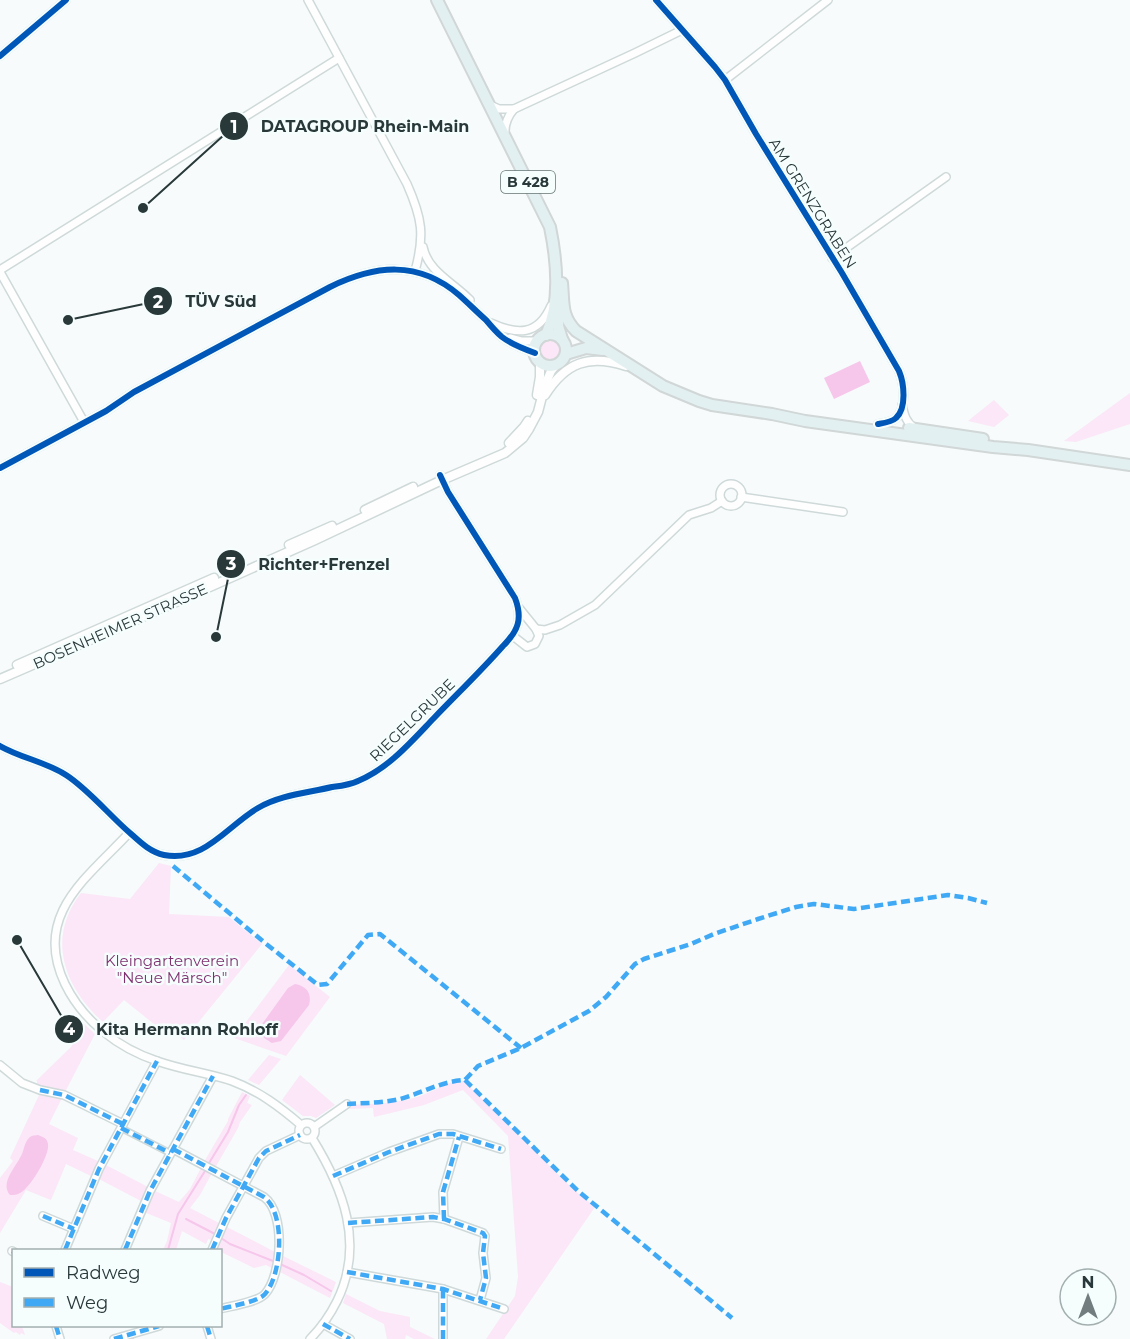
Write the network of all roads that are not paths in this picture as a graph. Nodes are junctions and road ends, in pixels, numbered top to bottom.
1 (66, 0) edge
2 (308, 0) edge
3 (437, 0) edge
4 (656, 0) edge
5 (828, 0) edge
6 (682, 30) junction
7 (0, 56) edge
8 (339, 58) junction
9 (724, 80) junction
10 (490, 105) junction
11 (514, 109) junction
12 (506, 137) junction
13 (946, 177) dead end
14 (421, 235) junction
15 (832, 258) junction
16 (0, 271) edge
17 (415, 271) junction
18 (559, 282) junction
19 (486, 321) junction
20 (541, 338) junction
21 (563, 340) junction
22 (604, 349) junction
23 (566, 354) junction
24 (537, 358) junction
25 (556, 365) junction
26 (637, 369) junction
27 (540, 402) junction
28 (902, 404) junction
29 (772, 414) junction
30 (84, 422) junction
31 (878, 424) junction
32 (920, 430) junction
33 (1028, 450) junction
34 (1130, 465) edge
35 (0, 468) edge
36 (441, 478) junction
37 (741, 497) junction
38 (722, 501) junction
39 (843, 512) dead end
40 (519, 608) junction
41 (536, 629) junction
42 (513, 636) junction
43 (0, 672) edge
44 (0, 679) edge
45 (0, 746) edge
46 (129, 832) junction
47 (156, 1061) junction
48 (0, 1065) edge
49 (213, 1076) junction
50 (347, 1104) dead end
51 (301, 1125) junction
52 (122, 1126) junction
53 (314, 1127) junction
54 (300, 1135) junction
55 (459, 1137) junction
56 (312, 1138) junction
57 (501, 1149) dead end
58 (171, 1151) junction
59 (333, 1176) junction
60 (243, 1185) junction
61 (43, 1216) dead end
62 (444, 1219) junction
63 (348, 1223) junction
64 (74, 1229) junction
65 (66, 1249) edge
66 (126, 1249) edge
67 (213, 1249) edge
68 (347, 1272) junction
69 (443, 1289) junction
70 (480, 1300) junction
71 (222, 1308) edge
72 (504, 1309) dead end
73 (322, 1324) junction
74 (156, 1327) edge
75 (114, 1339) edge
76 (310, 1339) edge
77 (350, 1339) edge
78 (443, 1339) edge

1 - 7 street
2 - 8 street
3 - 10 main road, B 428
4 - 6 street, AM GRENZGRABEN
5 - 9 street
6 - 9 street, AM GRENZGRABEN
6 - 11 street
8 - 14 street
8 - 16 street
9 - 15 street, AM GRENZGRABEN
10 - 11 street
10 - 12 main road, B 428
11 - 12 street
12 - 18 main road, B 428
13 - 15 street
14 - 17 street
14 - 19 street
15 - 28 street, AM GRENZGRABEN
16 - 30 street
17 - 19 street
17 - 30 street
18 - 19 street
18 - 20 main road, B 428
18 - 21 main road, B 428
18 - 22 main road, B 428
19 - 20 street
19 - 24 street
20 - 21 main road
20 - 24 main road
21 - 22 main road, B 428
21 - 23 main road
22 - 23 main road
22 - 26 main road, B 428
23 - 25 main road
24 - 25 main road
24 - 36 street, BOSENHEIMER STRASSE
25 - 27 street, BOSENHEIMER STRASSE
26 - 27 street
26 - 29 main road, B 428
27 - 36 street, BOSENHEIMER STRASSE
28 - 31 street
28 - 32 street, AM GRENZGRABEN
29 - 31 main road, B 428
29 - 33 main road, B 428
30 - 35 street
31 - 32 main road, B 428
32 - 33 main road, B 428
33 - 34 main road, B 428
36 - 40 street
36 - 43 street, BOSENHEIMER STRASSE
36 - 44 street, BOSENHEIMER STRASSE
37 - 38 street
37 - 38 street
37 - 39 street
38 - 41 street
40 - 41 street
40 - 42 street
41 - 42 street
42 - 46 street, RIEGELGRUBE
45 - 46 street, RIEGELGRUBE
46 - 47 street
47 - 49 street
47 - 52 street
48 - 52 street
49 - 51 street
49 - 58 street
50 - 53 street
51 - 53 street
51 - 54 street
52 - 58 street
52 - 64 street
53 - 56 street
54 - 56 street
54 - 60 street
55 - 57 street
55 - 59 street
55 - 62 street
56 - 59 street
58 - 60 street
58 - 66 street
59 - 63 street
60 - 67 street
60 - 71 street
61 - 64 street
62 - 63 street
62 - 70 street
63 - 68 street
64 - 65 street
68 - 69 street
68 - 73 street
69 - 70 street
69 - 78 street
70 - 72 street
73 - 76 street
73 - 77 street
74 - 75 street

